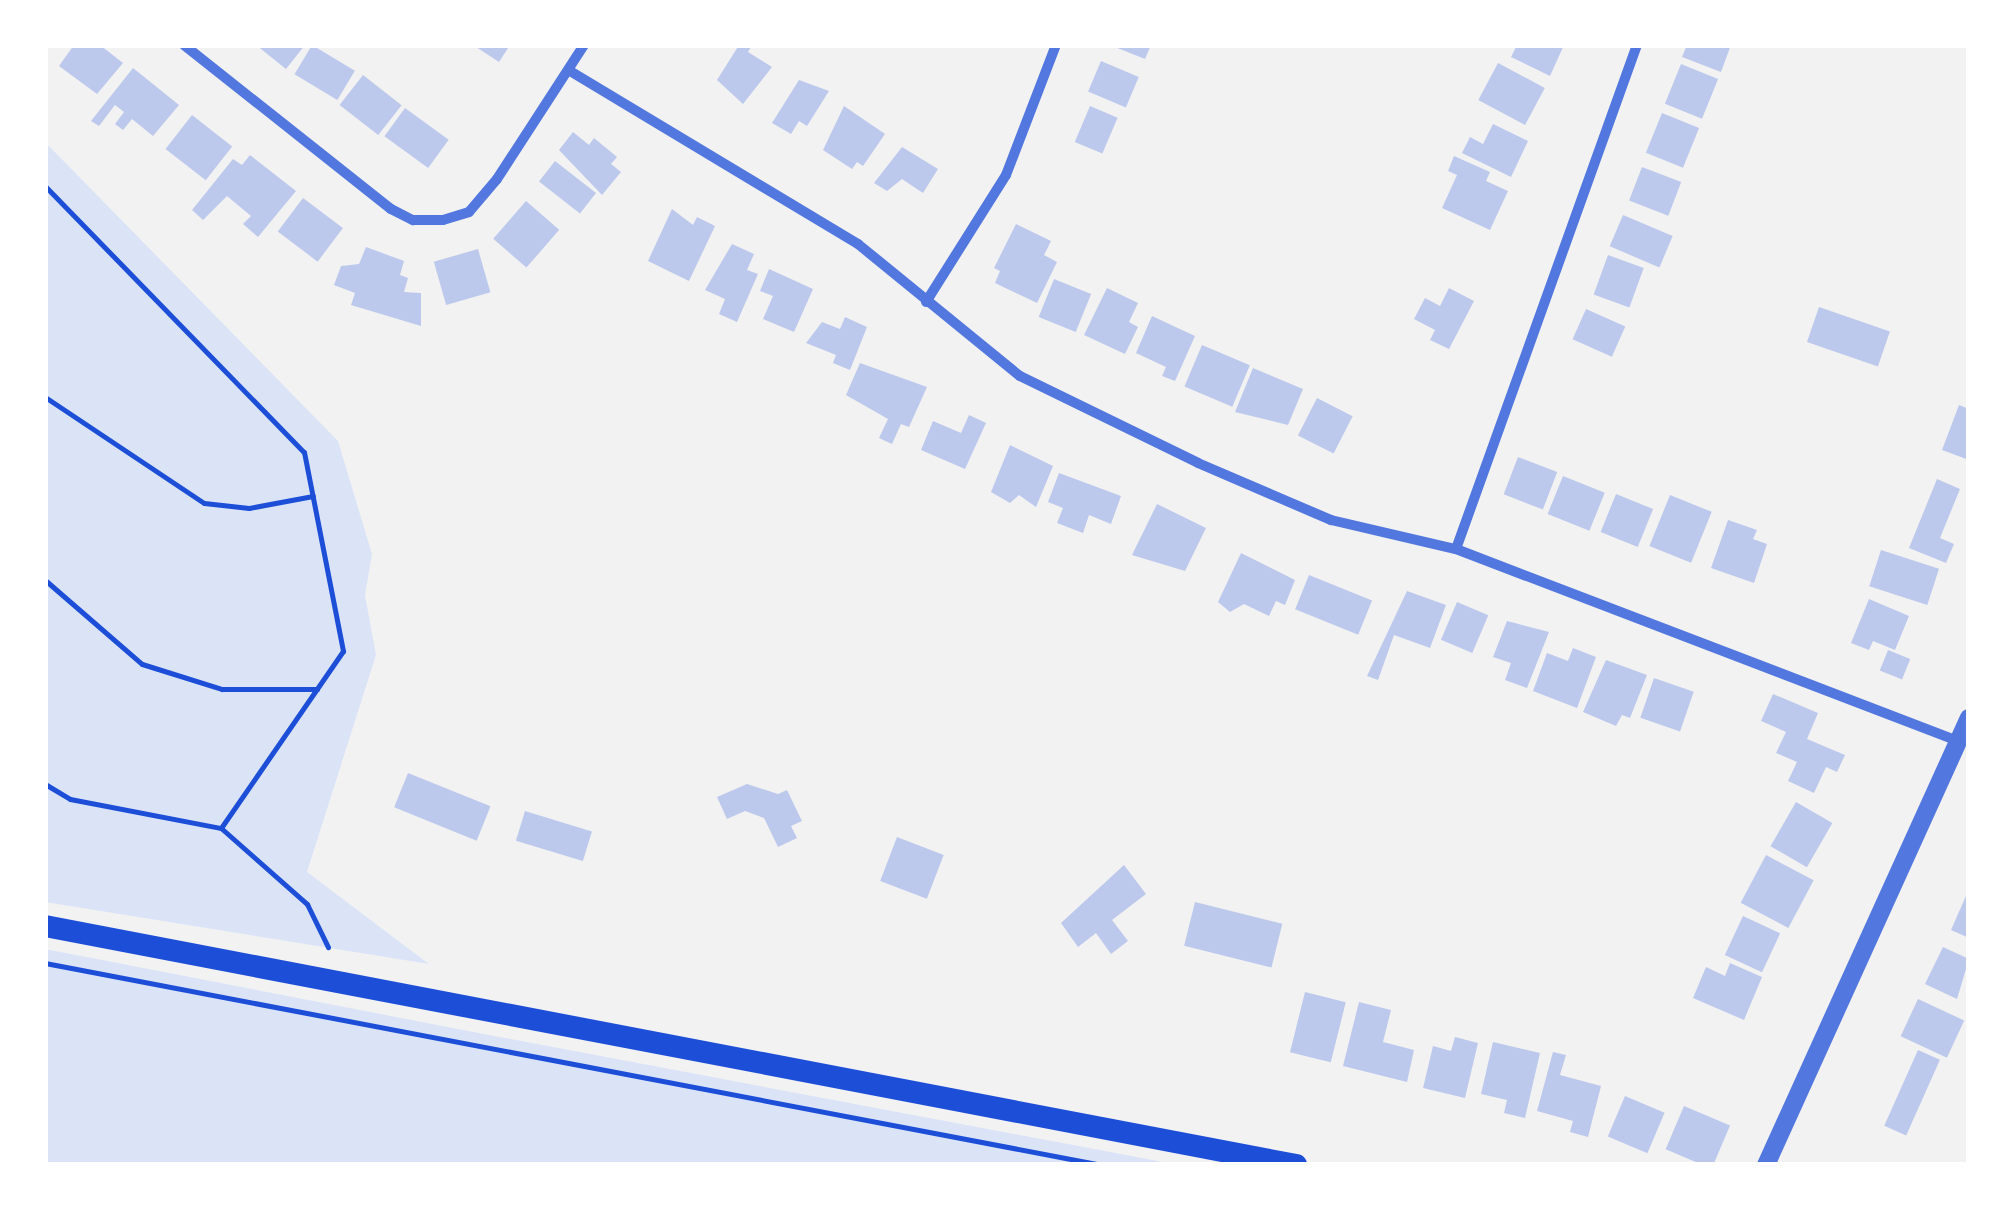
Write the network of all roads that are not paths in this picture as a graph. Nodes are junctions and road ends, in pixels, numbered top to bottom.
1 (184, 45) edge
2 (584, 45) edge
3 (1056, 45) edge
4 (1636, 45) edge
5 (570, 72) junction
6 (926, 302) junction
7 (1456, 549) junction
8 (1969, 718) edge
9 (1958, 742) junction
10 (45, 926) edge
11 (1296, 1165) edge
12 (1766, 1165) edge

1 - 5 street
2 - 5 street
3 - 6 street
4 - 7 street
5 - 6 street
6 - 7 street
7 - 9 street
8 - 9 street
9 - 12 street
10 - 11 main road

